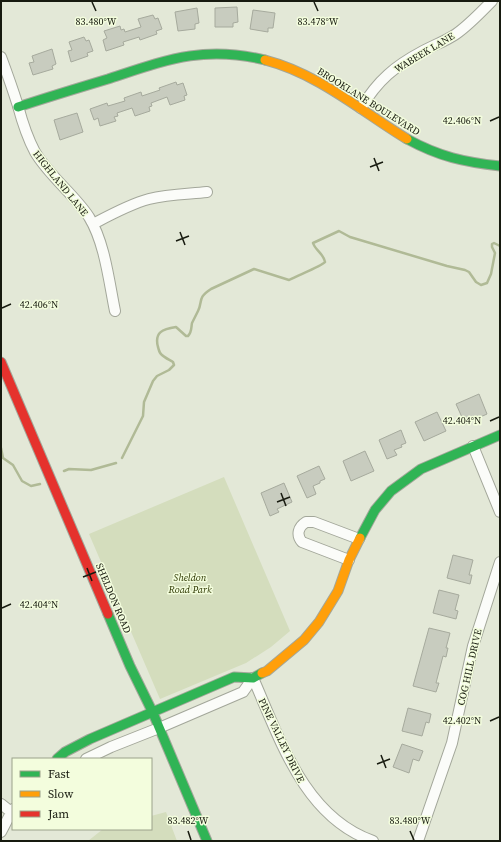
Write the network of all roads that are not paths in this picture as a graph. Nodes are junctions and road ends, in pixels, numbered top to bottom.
1 (492, 1) edge
2 (1, 57) edge
3 (18, 107) junction
4 (361, 108) junction
5 (500, 166) edge
6 (207, 192) dead end
7 (93, 224) junction
8 (115, 311) dead end
9 (1, 362) edge
10 (500, 435) edge
11 (473, 446) junction
12 (500, 512) edge
13 (359, 539) junction
14 (350, 560) junction
15 (500, 562) edge
16 (253, 678) junction
17 (153, 713) junction
18 (159, 728) junction
19 (58, 758) edge
20 (88, 758) edge
21 (1, 804) edge
22 (12, 810) edge
23 (1, 832) edge
24 (207, 841) edge
25 (373, 841) edge
26 (418, 841) edge

1 - 4 street, WABEEK LANE
2 - 3 street, HIGHLAND LANE
3 - 4 street, BROOKLANE BOULEVARD
3 - 7 street, HIGHLAND LANE
4 - 5 street, BROOKLANE BOULEVARD
6 - 7 street
7 - 8 street, HIGHLAND LANE
9 - 17 street, SHELDON ROAD
10 - 11 street
11 - 12 street
11 - 13 street
13 - 14 street
13 - 14 street
14 - 16 street
15 - 26 street, COG HILL DRIVE
16 - 17 street
16 - 18 street
16 - 25 street, PINE VALLEY DRIVE
17 - 18 street, SHELDON ROAD
17 - 19 street
18 - 20 street
18 - 24 street, SHELDON ROAD
21 - 22 street
22 - 23 street

